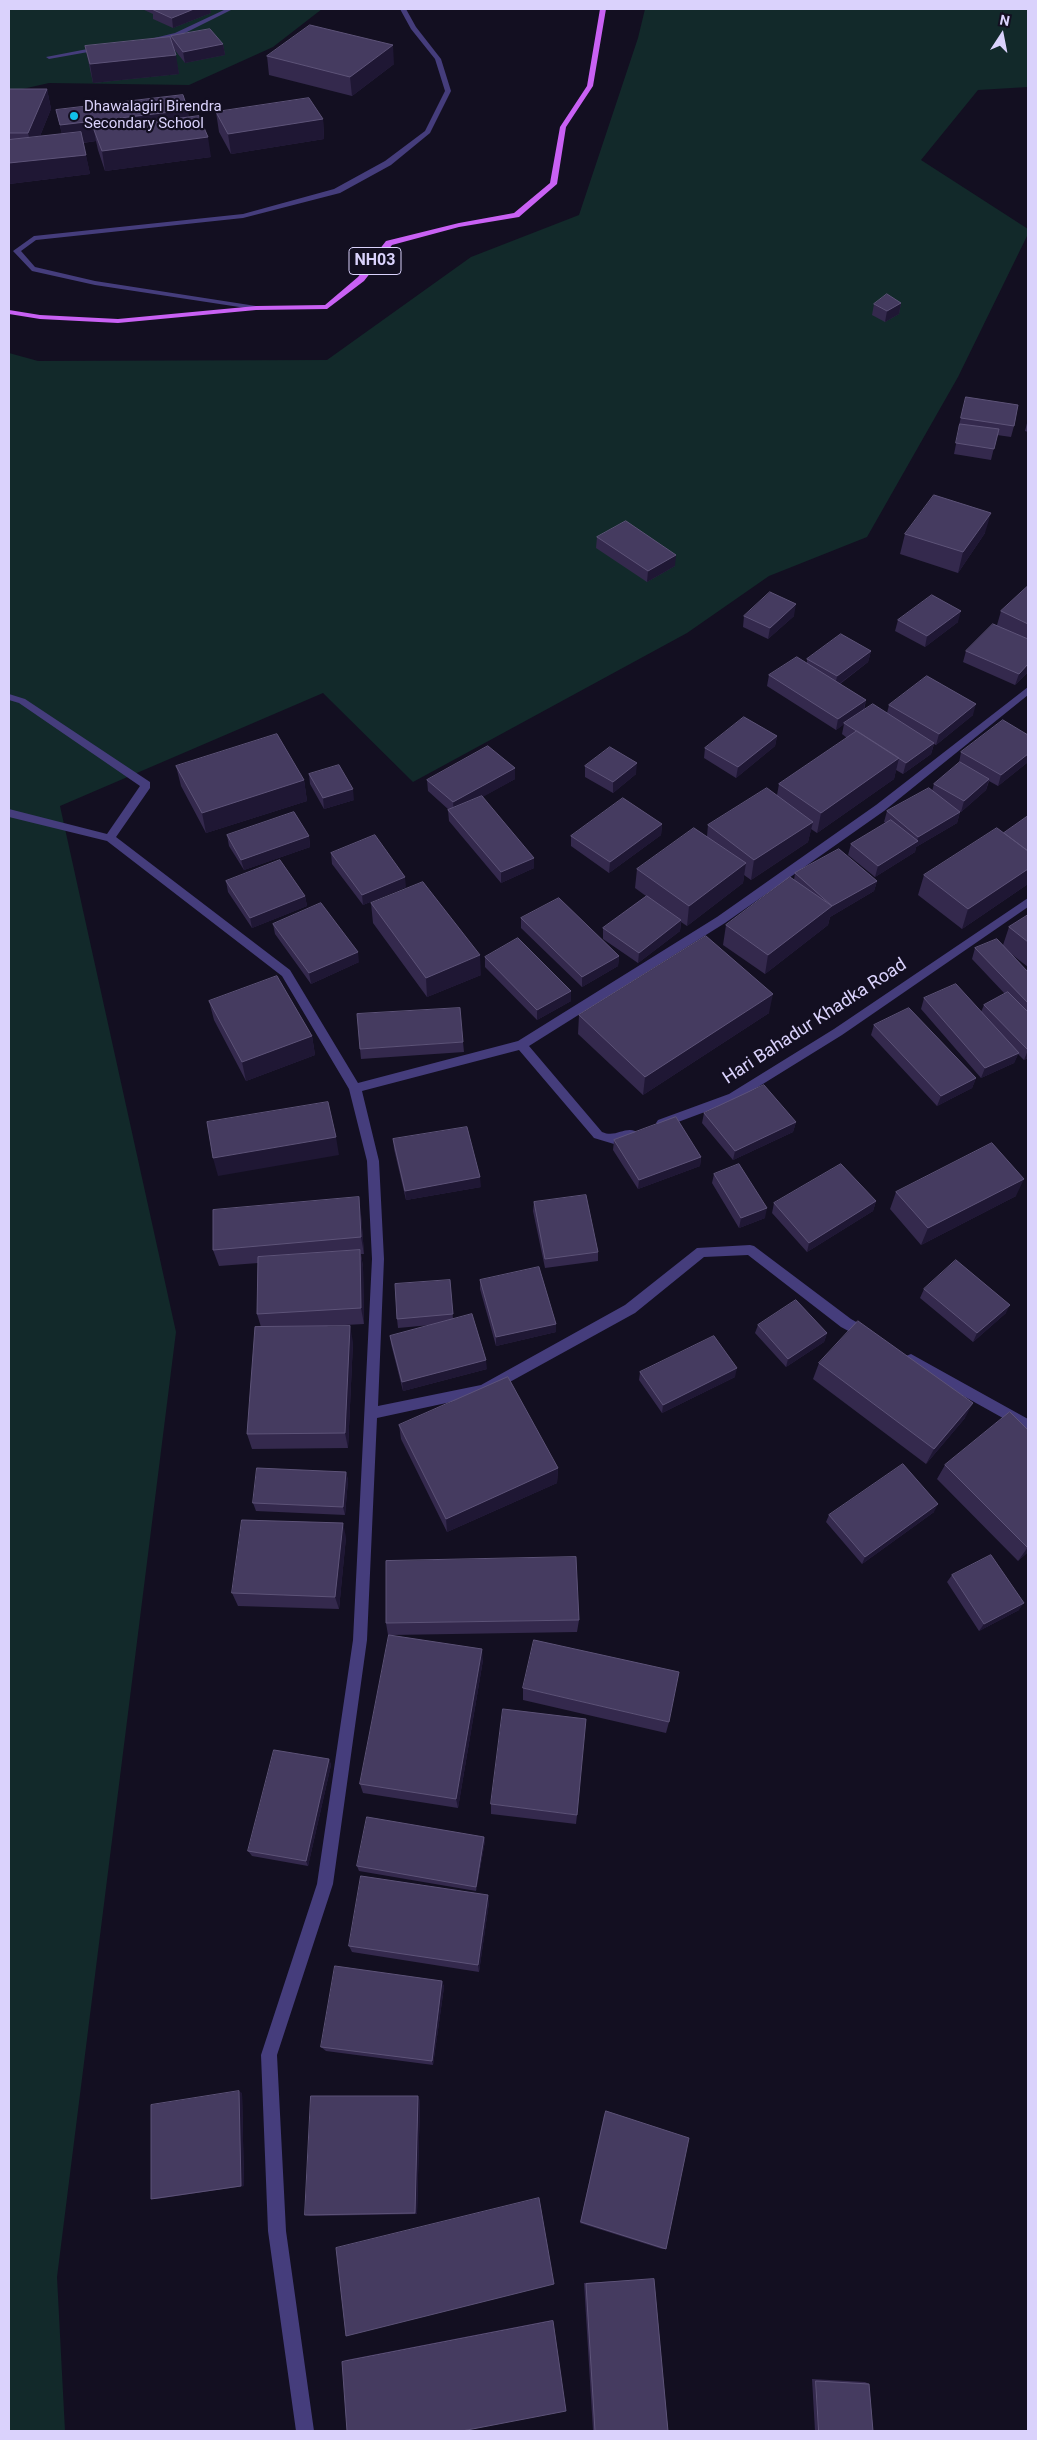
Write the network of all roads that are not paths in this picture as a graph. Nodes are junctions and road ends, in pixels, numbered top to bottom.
1 (230, 9) edge
2 (403, 9) edge
3 (603, 9) edge
4 (134, 43) edge
5 (106, 48) edge
6 (49, 57) dead end
7 (256, 308) junction
8 (9, 312) edge
9 (1028, 690) edge
10 (9, 697) edge
11 (9, 813) edge
12 (110, 838) junction
13 (1028, 902) edge
14 (522, 1045) junction
15 (355, 1088) junction
16 (880, 1342) edge
17 (896, 1352) edge
18 (372, 1413) junction
19 (1028, 1426) edge
20 (305, 2431) edge

1 - 4 street
2 - 7 street
3 - 7 main road, NH03
5 - 6 street
7 - 8 main road, NH03
9 - 14 street
10 - 12 street
11 - 12 street
12 - 15 street
13 - 14 street, Hari Bahadur Khadka Road
14 - 15 street
15 - 18 street
16 - 18 street
17 - 19 street
18 - 20 street

